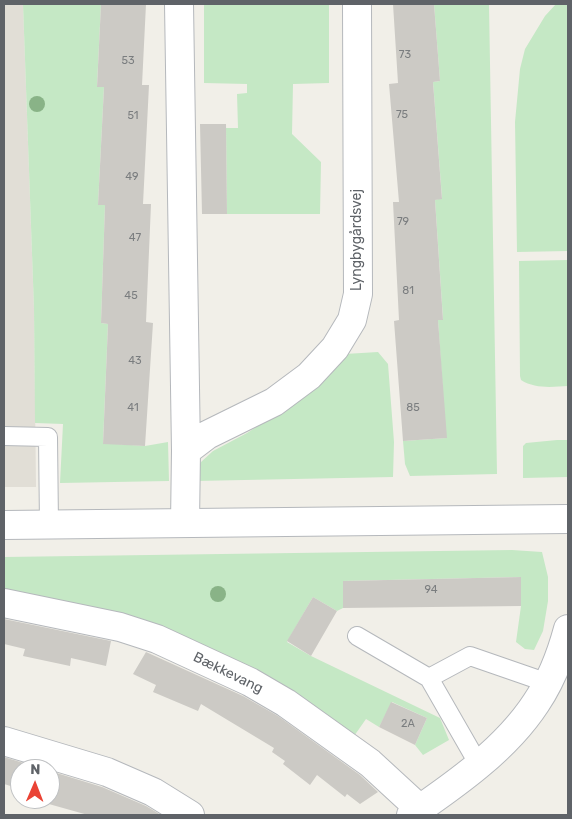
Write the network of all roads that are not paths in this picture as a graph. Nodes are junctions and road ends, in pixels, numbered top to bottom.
1 (179, 4) edge
2 (357, 4) edge
3 (4, 436) edge
4 (186, 451) junction
5 (568, 519) edge
6 (185, 523) junction
7 (4, 525) edge
8 (49, 525) junction
9 (4, 603) edge
10 (568, 629) edge
11 (357, 636) dead end
12 (563, 659) edge
13 (429, 678) junction
14 (548, 684) junction
15 (4, 741) edge
16 (479, 765) junction
17 (416, 812) edge
18 (190, 815) edge

1 - 4 street
2 - 4 street, Lyngbygårdsvej
3 - 8 lane
4 - 6 street
5 - 6 street
6 - 8 street
7 - 8 street
9 - 17 street, Bækkevang
10 - 12 street, Bækkevang
11 - 13 lane
12 - 14 street, Bækkevang
13 - 14 lane
13 - 16 lane
14 - 16 street, Bækkevang
15 - 18 street
16 - 17 street, Bækkevang

